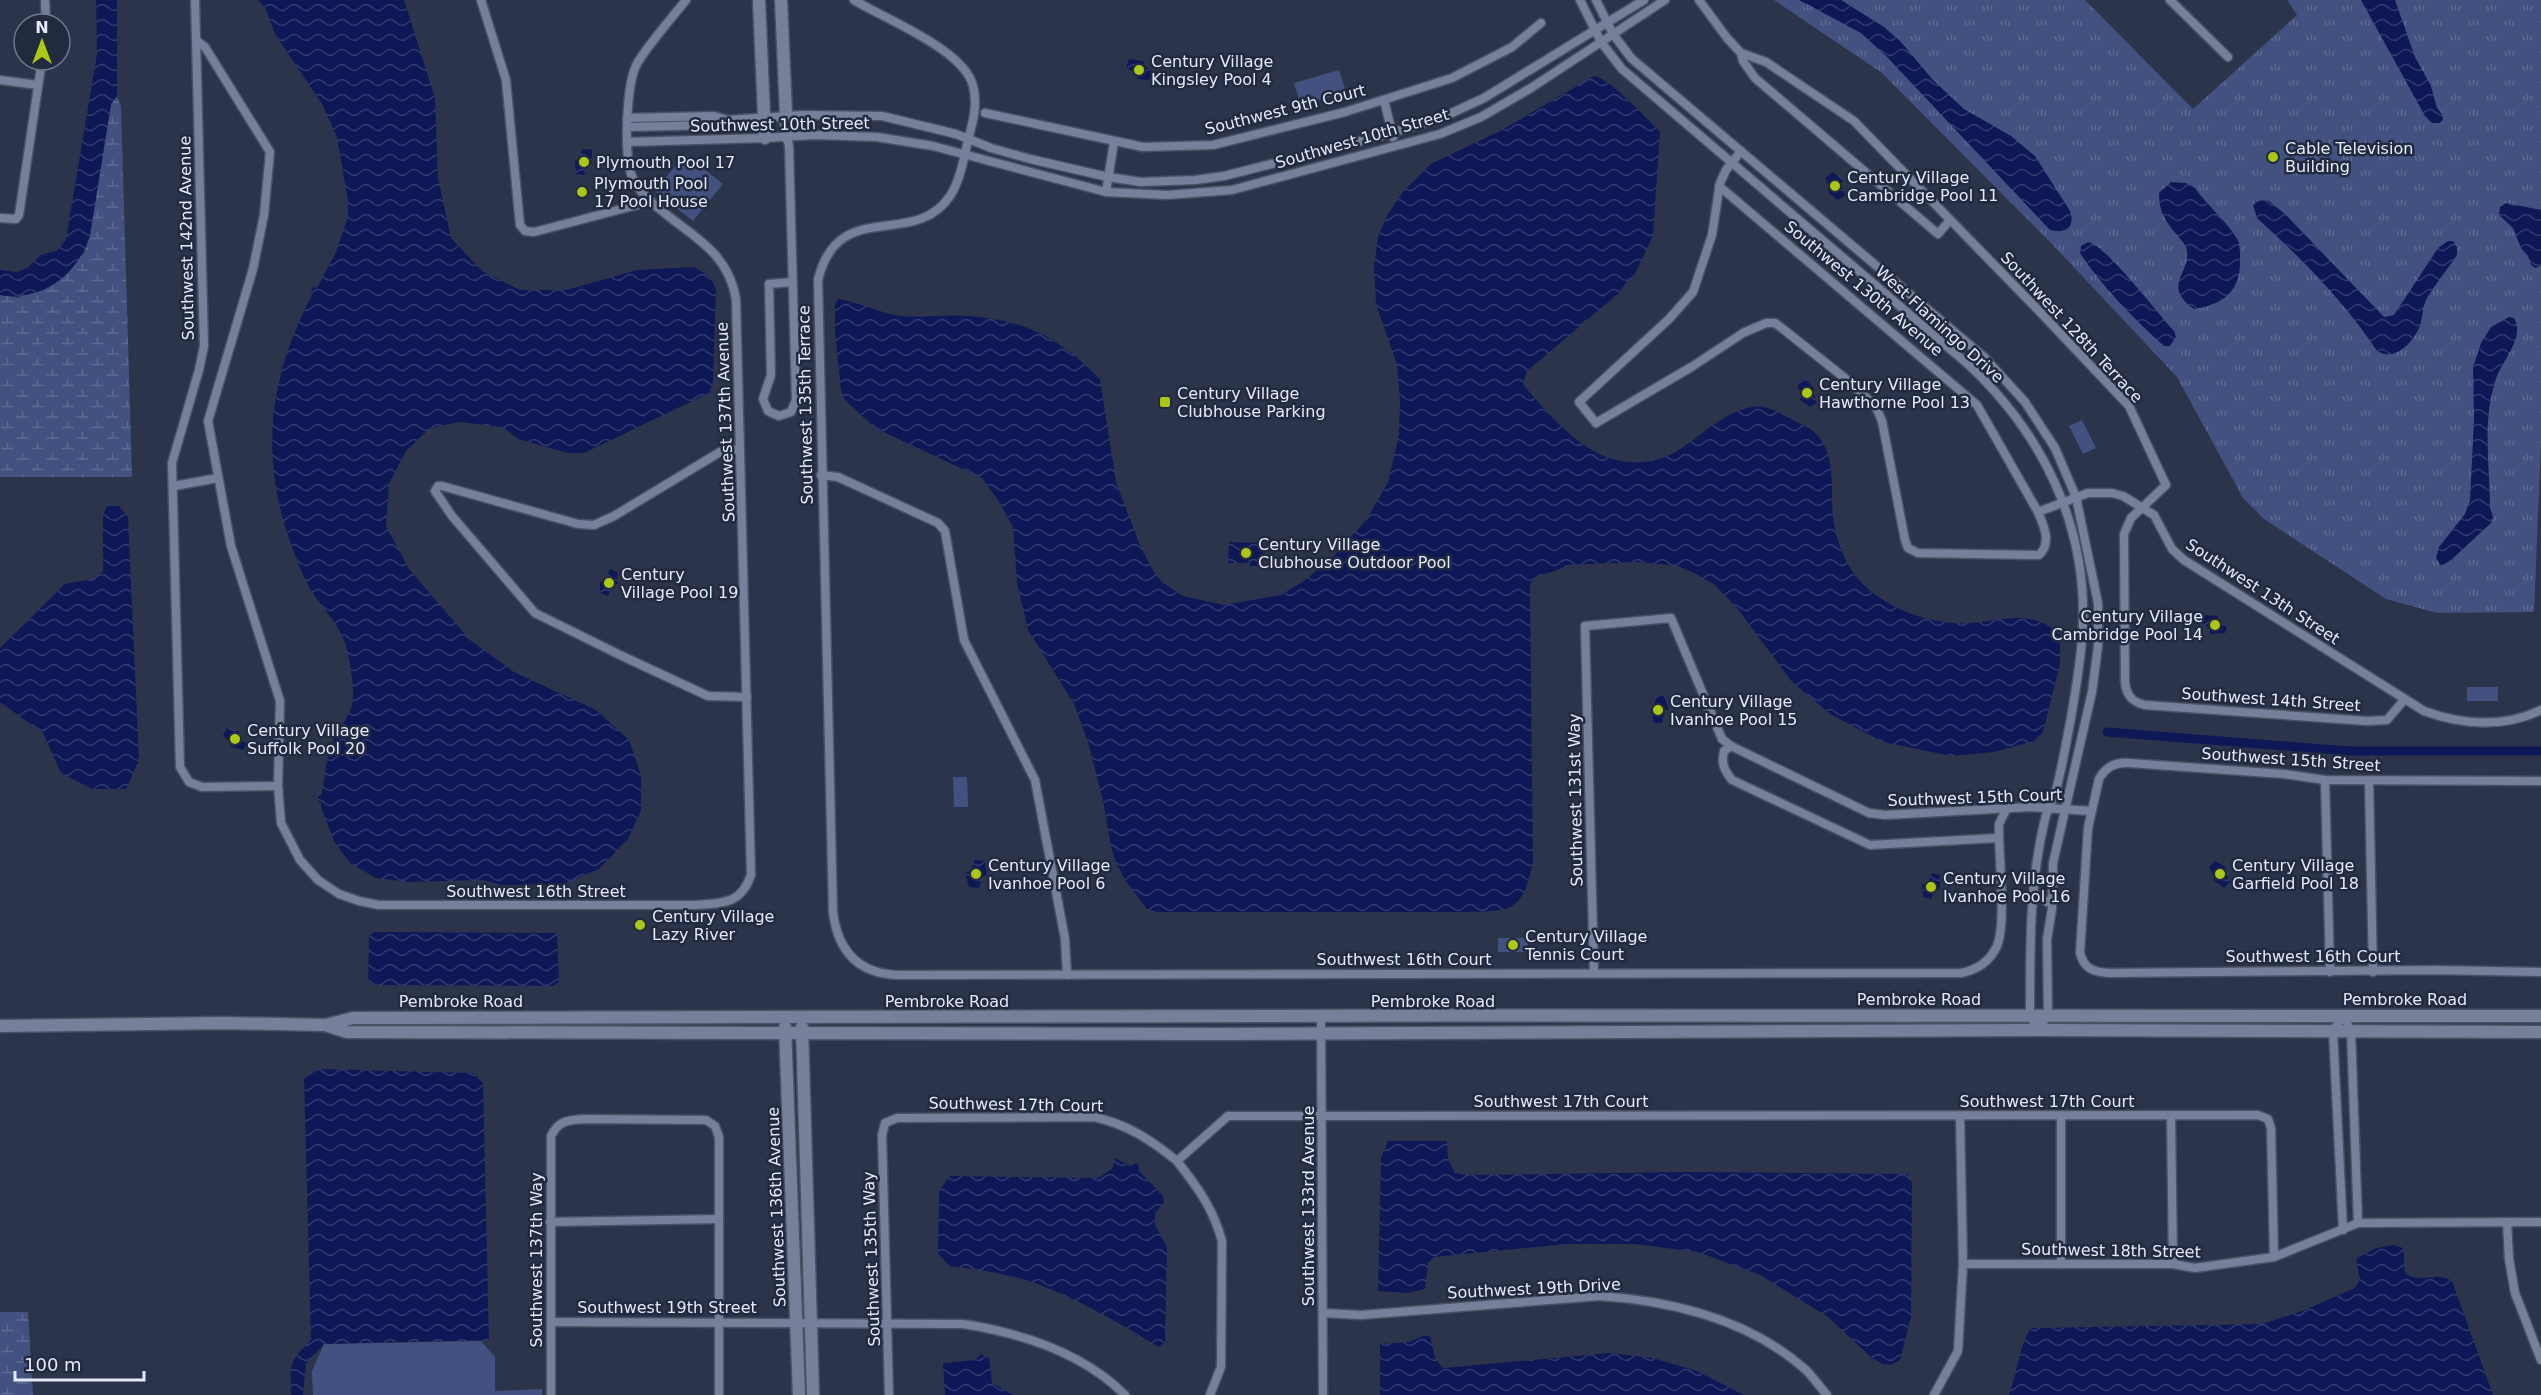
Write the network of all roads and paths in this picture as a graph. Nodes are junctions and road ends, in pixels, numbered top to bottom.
1 (195, 0) edge
2 (481, 0) edge
3 (686, 0) edge
4 (759, 0) edge
5 (781, 0) edge
6 (854, 0) edge
7 (1580, 0) edge
8 (1596, 0) edge
9 (1644, 0) edge
10 (1665, 0) edge
11 (1699, 0) edge
12 (2170, 0) edge
13 (1541, 23) dead end
14 (1608, 23) junction
15 (1594, 31) junction
16 (1613, 34) junction
17 (197, 41) junction
18 (1601, 42) junction
19 (1741, 52) junction
20 (2228, 57) dead end
21 (40, 72) edge
22 (0, 80) edge
23 (38, 86) junction
24 (1384, 100) junction
25 (985, 113) dead end
26 (785, 116) junction
27 (764, 118) junction
28 (627, 122) junction
29 (1392, 133) junction
30 (787, 137) junction
31 (765, 138) junction
32 (969, 140) junction
33 (628, 142) junction
34 (1114, 142) junction
35 (1395, 146) junction
36 (1741, 151) junction
37 (965, 155) junction
38 (1731, 163) junction
39 (1108, 177) junction
40 (1719, 186) junction
41 (1106, 192) junction
42 (646, 197) junction
43 (0, 218) edge
44 (1950, 220) junction
45 (793, 282) junction
46 (740, 450) junction
47 (821, 475) junction
48 (218, 478) junction
49 (174, 486) junction
50 (2076, 497) junction
51 (2064, 502) junction
52 (2143, 506) junction
53 (2038, 512) junction
54 (747, 697) junction
55 (2129, 697) joint
56 (2404, 700) junction
57 (2541, 710) edge
58 (1731, 746) junction
59 (2325, 780) junction
60 (2369, 781) junction
61 (2541, 781) edge
62 (278, 786) junction
63 (2049, 808) junction
64 (2064, 808) junction
65 (2006, 810) junction
66 (2091, 811) junction
67 (1998, 838) junction
68 (2051, 872) junction
69 (735, 899) joint
70 (2032, 902) junction
71 (2047, 902) junction
72 (2031, 938) junction
73 (2048, 939) junction
74 (852, 958) joint
75 (2330, 972) junction
76 (2373, 972) junction
77 (2541, 972) edge
78 (1594, 974) junction
79 (1067, 975) junction
80 (2030, 1015) junction
81 (2048, 1015) junction
82 (2343, 1015) junction
83 (2541, 1016) edge
84 (785, 1017) junction
85 (802, 1017) junction
86 (1321, 1017) junction
87 (325, 1025) junction
88 (0, 1026) edge
89 (2038, 1030) junction
90 (2333, 1031) junction
91 (2351, 1031) junction
92 (2541, 1032) edge
93 (785, 1033) junction
94 (802, 1033) junction
95 (1321, 1033) junction
96 (1323, 1116) junction
97 (1960, 1116) junction
98 (2061, 1116) junction
99 (2171, 1116) junction
100 (885, 1123) joint
101 (1177, 1161) junction
102 (719, 1219) junction
103 (2541, 1221) edge
104 (550, 1222) junction
105 (2507, 1222) junction
106 (2358, 1223) junction
107 (2343, 1230) junction
108 (2274, 1257) junction
109 (1963, 1264) junction
110 (2061, 1264) junction
111 (2173, 1264) junction
112 (1323, 1313) junction
113 (550, 1322) junction
114 (719, 1322) junction
115 (797, 1322) junction
116 (811, 1322) junction
117 (887, 1322) junction
118 (2541, 1360) edge
119 (551, 1395) edge
120 (719, 1395) edge
121 (799, 1395) edge
122 (813, 1395) edge
123 (889, 1395) edge
124 (1125, 1395) edge
125 (1210, 1395) edge
126 (1323, 1395) edge
127 (1827, 1395) edge
128 (1934, 1395) edge

1 - 17 street, Southwest 142nd Avenue
2 - 42 street
3 - 28 street, Southwest 137th Avenue
4 - 27 main road
5 - 26 main road
6 - 32 street, Southwest 135th Terrace
7 - 15 street, West Flamingo Drive
8 - 14 street, West Flamingo Drive
9 - 14 street, Southwest 10th Street
10 - 16 street, Southwest 10th Street
11 - 19 street, Southwest 128th Terrace
12 - 20 street
13 - 24 street, Southwest 9th Court
14 - 15 street, Southwest 10th Street
14 - 16 street, West Flamingo Drive
15 - 18 street, West Flamingo Drive
15 - 29 street, Southwest 10th Street
16 - 18 street, Southwest 10th Street
16 - 36 street, West Flamingo Drive
17 - 48 street, Southwest 16th Street
17 - 49 street, Southwest 142nd Avenue
18 - 35 street, Southwest 10th Street
18 - 38 street, West Flamingo Drive
19 - 44 street, Southwest 128th Terrace
19 - 44 street, Southwest 128th Terrace
21 - 23 street
22 - 23 street
23 - 43 street
24 - 29 street
24 - 34 street, Southwest 9th Court
25 - 34 street, Southwest 9th Court
26 - 27 street, Southwest 10th Street
26 - 30 main road
26 - 32 street, Southwest 10th Street
27 - 28 street, Southwest 10th Street
27 - 31 main road
28 - 33 street, Southwest 137th Avenue
29 - 35 street
29 - 39 street, Southwest 10th Street
30 - 31 street, Southwest 10th Street
30 - 37 street, Southwest 10th Street
30 - 45 street
31 - 33 street, Southwest 10th Street
32 - 37 street, Southwest 135th Terrace
32 - 39 street, Southwest 10th Street
33 - 42 street, Southwest 137th Avenue
34 - 39 street
35 - 41 street, Southwest 10th Street
36 - 38 street
36 - 50 street, West Flamingo Drive
37 - 41 street, Southwest 10th Street
37 - 47 street, Southwest 135th Terrace
38 - 40 street
38 - 51 street, West Flamingo Drive
39 - 41 street
40 - 53 street, Southwest 130th Avenue
40 - 53 street
42 - 46 street, Southwest 137th Avenue
44 - 52 street, Southwest 128th Terrace
45 - 45 street
46 - 54 street, Southwest 137th Avenue
46 - 54 street
47 - 74 street, Southwest 135th Terrace
47 - 79 street
48 - 49 street
48 - 62 street, Southwest 16th Street
49 - 62 street, Southwest 142nd Avenue
50 - 51 street, Southwest 13th Street
50 - 52 street, Southwest 13th Street
50 - 64 street, West Flamingo Drive
51 - 53 street, Southwest 13th Street
51 - 63 street, West Flamingo Drive
52 - 55 street, Southwest 128th Terrace
52 - 56 street, Southwest 13th Street
54 - 69 street, Southwest 137th Avenue
55 - 56 street, Southwest 14th Street
56 - 57 street, Southwest 13th Street
58 - 65 street, Southwest 15th Court
58 - 67 street
58 - 78 street, Southwest 131st Way
59 - 60 street, Southwest 15th Street
59 - 66 street, Southwest 15th Street
59 - 75 street
60 - 61 street, Southwest 15th Street
60 - 76 street
62 - 69 street, Southwest 16th Street
63 - 64 street, Southwest 15th Court
63 - 65 street, Southwest 15th Court
63 - 70 street, West Flamingo Drive
64 - 66 street, Southwest 15th Court
64 - 68 street, West Flamingo Drive
65 - 67 street
66 - 75 street, Southwest 16th Court
67 - 78 street, Southwest 16th Court
68 - 71 street, West Flamingo Drive
68 - 73 street, West Flamingo Drive
70 - 71 street
70 - 72 street, West Flamingo Drive
71 - 73 street, West Flamingo Drive
72 - 73 street
72 - 80 street, West Flamingo Drive
73 - 81 street, West Flamingo Drive
74 - 79 street, Southwest 16th Court
75 - 76 street, Southwest 16th Court
76 - 77 street, Southwest 16th Court
78 - 79 street, Southwest 16th Court
80 - 81 main road, Pembroke Road
80 - 86 main road, Pembroke Road
80 - 89 street, West Flamingo Drive
81 - 82 main road, Pembroke Road
81 - 89 street
82 - 83 main road, Pembroke Road
82 - 90 street
82 - 91 street
84 - 85 main road, Pembroke Road
84 - 87 main road, Pembroke Road
84 - 93 main road, Southwest 136th Avenue
85 - 86 main road, Pembroke Road
85 - 94 main road, Southwest 136th Avenue
86 - 95 street, Southwest 133rd Avenue
87 - 88 main road, Pembroke Road
87 - 93 main road, Pembroke Road
89 - 90 main road, Pembroke Road
89 - 95 main road, Pembroke Road
90 - 91 main road, Pembroke Road
90 - 107 street
91 - 92 main road, Pembroke Road
91 - 106 street
93 - 94 main road, Pembroke Road
93 - 115 main road, Southwest 136th Avenue
94 - 95 main road, Pembroke Road
94 - 116 main road, Southwest 136th Avenue
95 - 96 street, Southwest 133rd Avenue
96 - 97 street, Southwest 17th Court
96 - 101 street, Southwest 17th Court
96 - 112 street, Southwest 133rd Avenue
97 - 98 street, Southwest 17th Court
97 - 109 street
98 - 99 street, Southwest 17th Court
98 - 110 street
99 - 108 street, Southwest 17th Court
99 - 111 street
100 - 101 street, Southwest 17th Court
100 - 117 street, Southwest 135th Way
101 - 125 street
102 - 104 street
102 - 104 street, Southwest 137th Way
102 - 114 street
103 - 105 street, Southwest 18th Street
104 - 113 street, Southwest 137th Way
105 - 106 street, Southwest 18th Street
105 - 118 street
106 - 107 street, Southwest 18th Street
107 - 108 street, Southwest 18th Street
108 - 111 street, Southwest 18th Street
109 - 110 street, Southwest 18th Street
109 - 128 street
110 - 111 street, Southwest 18th Street
112 - 126 street, Southwest 133rd Avenue
112 - 127 street, Southwest 19th Drive
113 - 114 street, Southwest 19th Street
113 - 119 street, Southwest 137th Way
114 - 115 street, Southwest 19th Street
114 - 120 street
115 - 116 street, Southwest 19th Street
115 - 121 main road, Southwest 136th Avenue
116 - 117 street, Southwest 19th Street
116 - 122 main road, Southwest 136th Avenue
117 - 123 street, Southwest 135th Way
117 - 124 street, Southwest 19th Street

